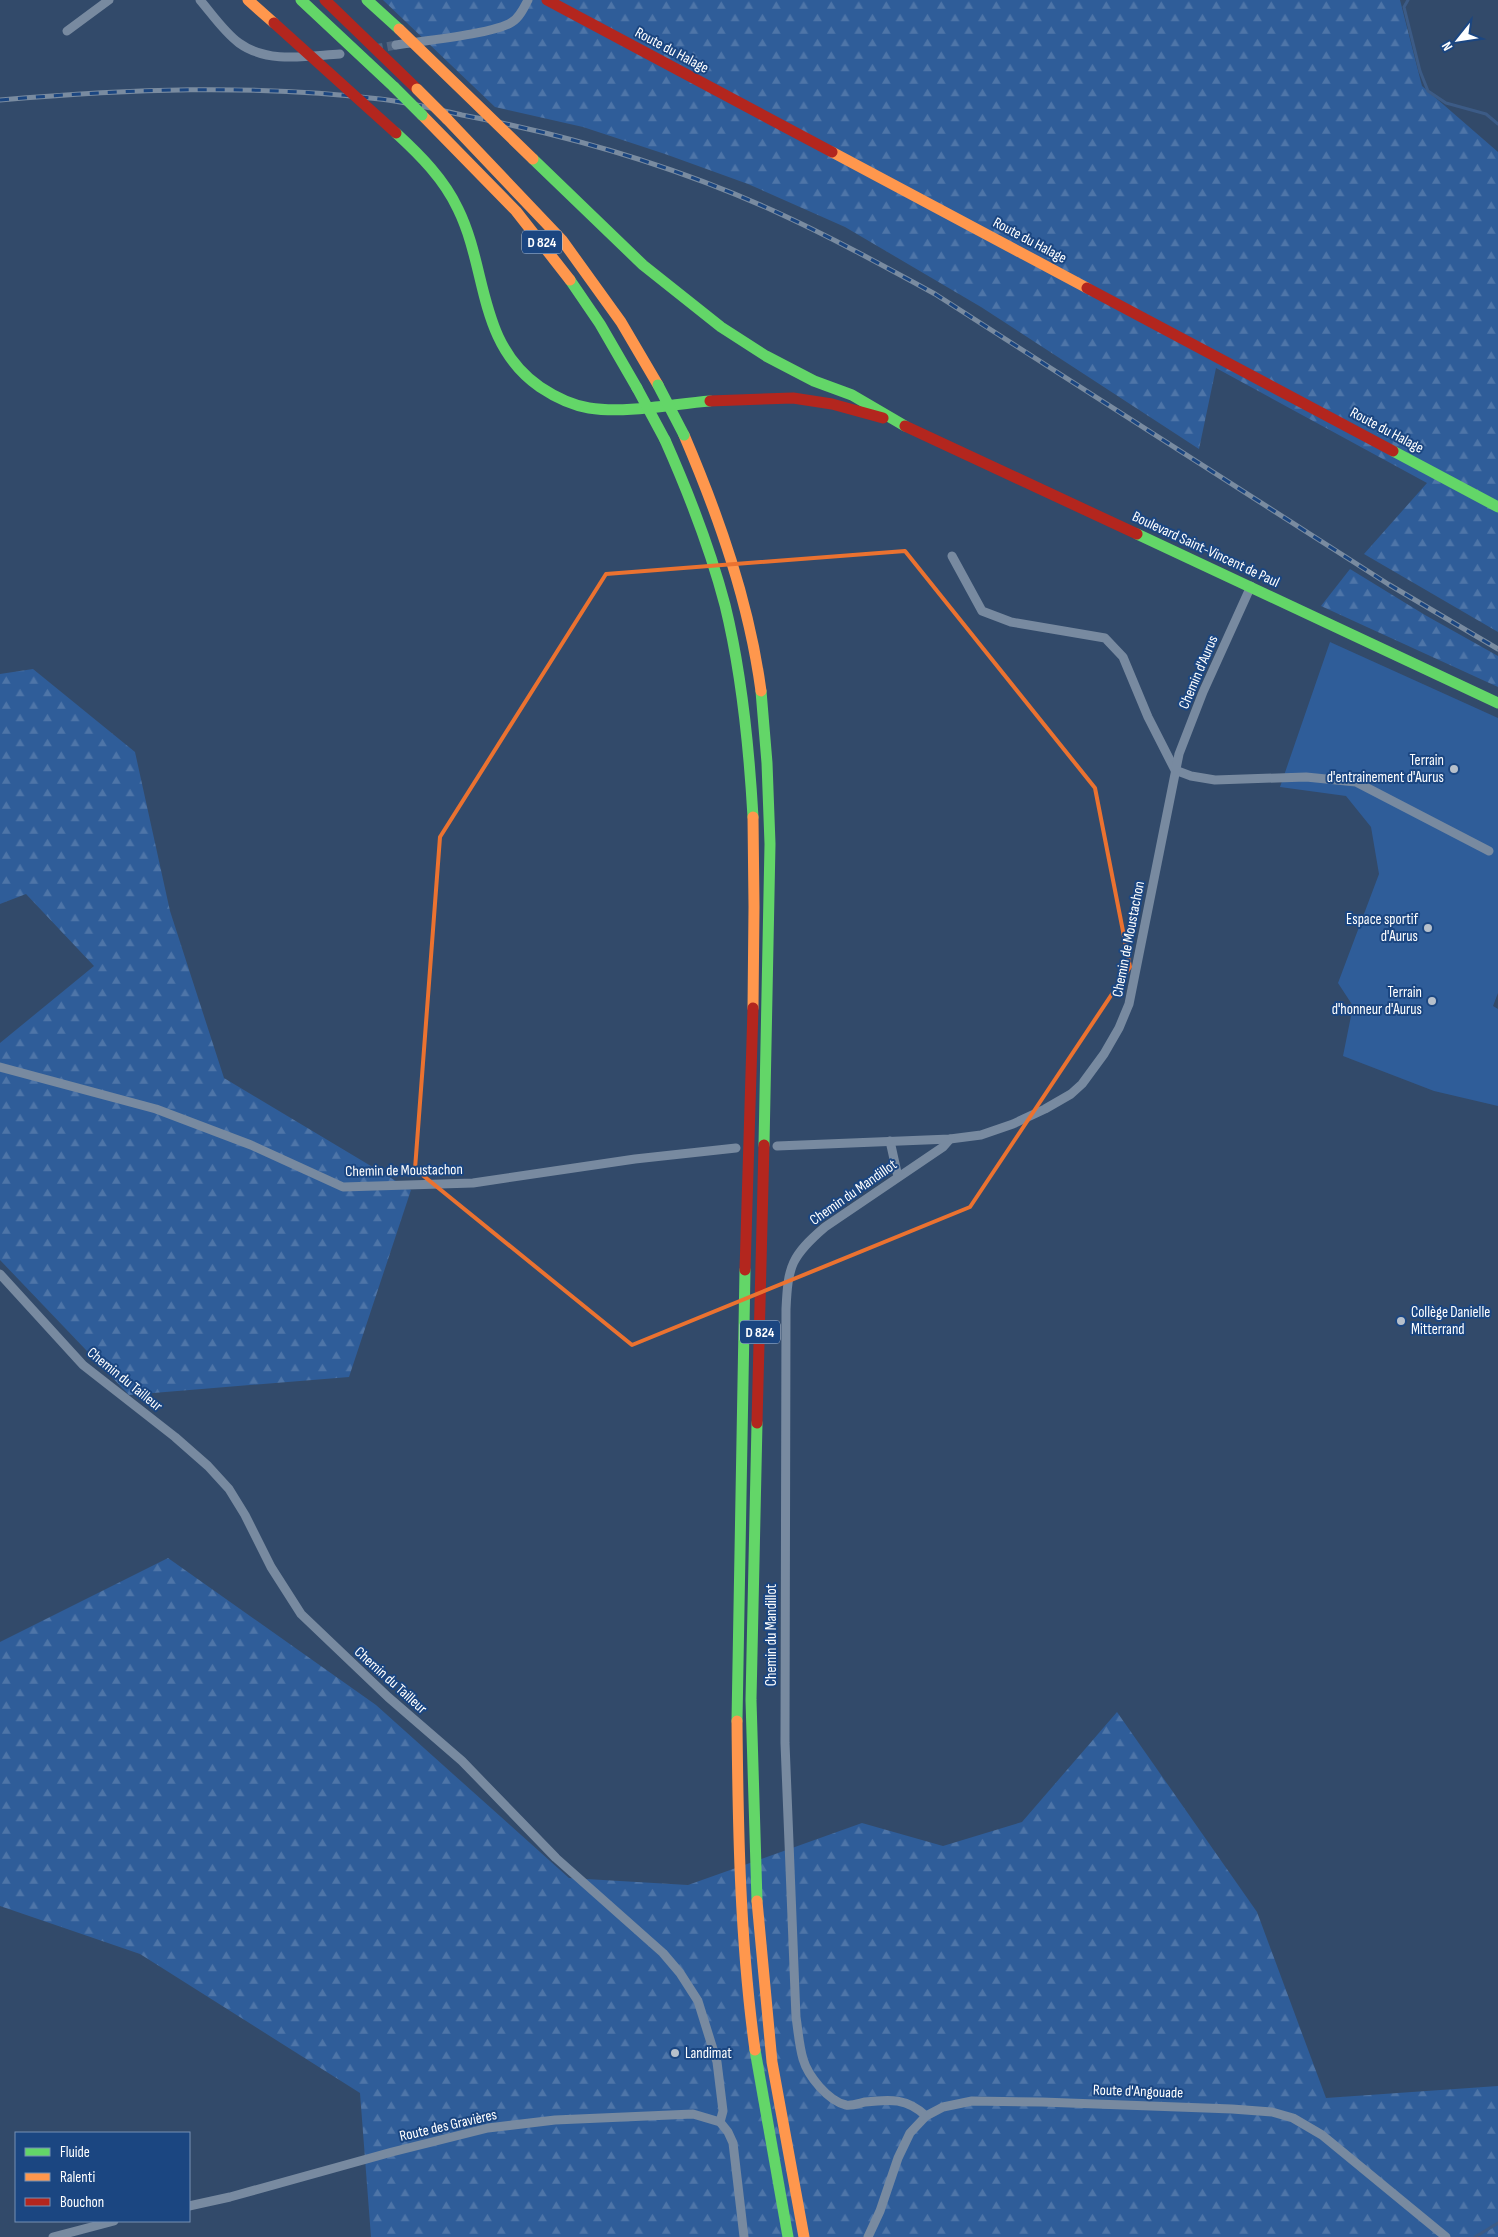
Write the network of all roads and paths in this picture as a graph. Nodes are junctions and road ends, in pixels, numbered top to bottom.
1 (109, 0) edge
2 (200, 0) edge
3 (248, 0) edge
4 (325, 0) edge
5 (332, 0) edge
6 (367, 0) edge
7 (528, 0) edge
8 (547, 0) edge
9 (303, 2) edge
10 (67, 31) dead end
11 (396, 45) tunnel mouth
12 (340, 54) dead end
13 (391, 64) junction
14 (901, 424) junction
15 (1498, 507) edge
16 (952, 556) dead end
17 (1250, 586) junction
18 (1498, 703) edge
19 (1175, 770) junction
20 (1489, 851) dead end
21 (0, 1067) edge
22 (950, 1139) junction
23 (890, 1141) junction
24 (776, 1146) dead end
25 (736, 1148) dead end
26 (898, 1177) junction
27 (0, 1274) edge
28 (926, 2116) junction
29 (720, 2122) junction
30 (190, 2206) edge
31 (110, 2222) edge
32 (1443, 2235) edge
33 (53, 2237) edge
34 (744, 2237) edge
35 (788, 2237) edge
36 (804, 2237) edge
37 (868, 2237) edge

1 - 10 street
2 - 12 street
3 - 14 main road, bridge
4 - 13 main road, D 824
5 - 13 main road
6 - 14 main road, bridge
7 - 11 street
8 - 15 main road, Route du Halage
9 - 35 main road, D 824, bridge
13 - 36 main road, D 824, bridge
14 - 17 main road, Boulevard Saint-Vincent de Paul
16 - 19 street
17 - 18 main road, Boulevard Saint-Vincent de Paul
17 - 19 street, Chemin d'Aurus
19 - 20 street
19 - 22 street, Chemin de Moustachon
21 - 25 street, Chemin de Moustachon
22 - 23 street, Chemin de Moustachon
22 - 26 street, Chemin du Mandillot
23 - 24 street, Chemin de Moustachon
23 - 26 street
26 - 28 street, Chemin du Mandillot
27 - 29 street, Chemin du Tailleur
28 - 32 street, Route d'Angouade
28 - 37 street, Route d'Angouade
29 - 30 street, Route des Gravières
29 - 34 street
31 - 33 street

